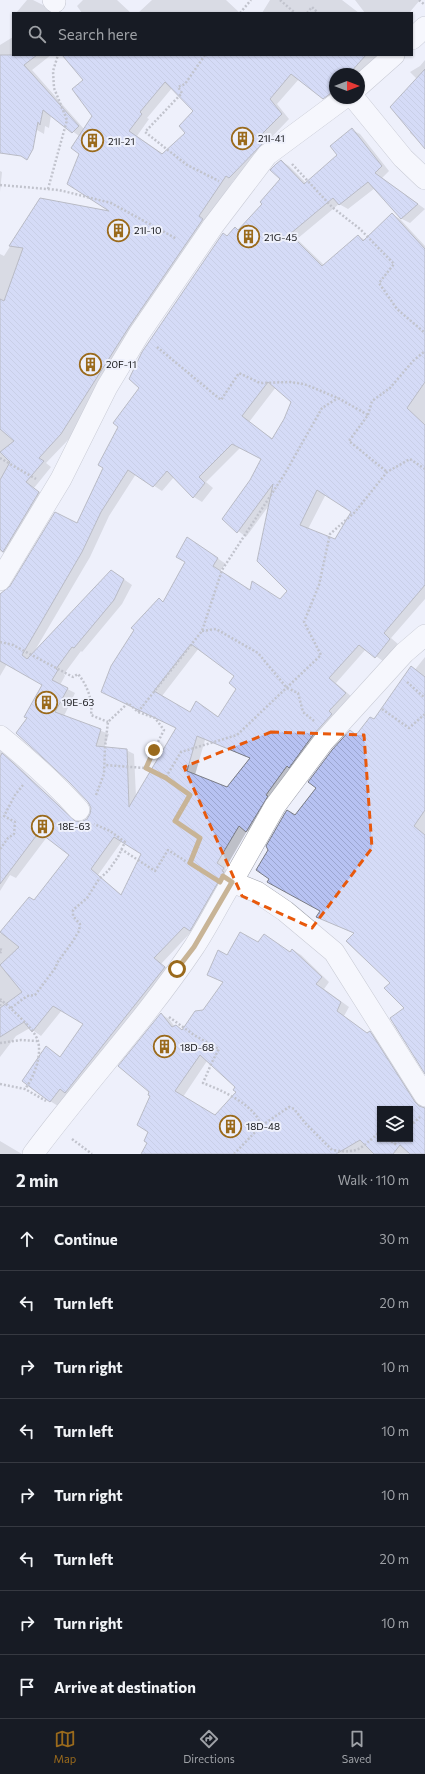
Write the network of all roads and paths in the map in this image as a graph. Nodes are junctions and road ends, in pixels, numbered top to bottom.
1 (251, 0) edge
2 (280, 0) edge
3 (419, 0) edge
4 (425, 5) edge
5 (241, 12) edge
6 (294, 12) edge
7 (309, 12) edge
8 (317, 12) edge
9 (425, 27) edge
10 (413, 38) edge
11 (58, 56) edge
12 (204, 56) edge
13 (393, 56) edge
14 (365, 81) edge
15 (336, 104) edge
16 (359, 104) edge
17 (275, 148) junction
18 (425, 179) edge
19 (0, 185) edge
20 (48, 189) junction
21 (240, 190) junction
22 (197, 250) junction
23 (425, 333) edge
24 (139, 334) junction
25 (425, 351) edge
26 (338, 398) junction
27 (368, 415) junction
28 (0, 458) edge
29 (425, 469) edge
30 (388, 472) junction
31 (53, 492) junction
32 (0, 580) edge
33 (202, 631) junction
34 (425, 635) edge
35 (0, 642) edge
36 (287, 688) junction
37 (365, 696) junction
38 (138, 712) junction
39 (425, 714) edge
40 (108, 722) junction
41 (0, 736) edge
42 (322, 742) junction
43 (106, 765) junction
44 (37, 768) junction
45 (146, 768) junction
46 (166, 778) junction
47 (82, 814) junction
48 (0, 849) edge
49 (121, 850) junction
50 (190, 863) junction
51 (232, 882) junction
52 (0, 949) edge
53 (0, 954) edge
54 (1, 1000) edge
55 (153, 1001) junction
56 (0, 1006) edge
57 (11, 1008) junction
58 (38, 1041) junction
59 (0, 1043) edge
60 (0, 1084) edge
61 (25, 1089) junction
62 (425, 1096) edge
63 (64, 1112) junction
64 (425, 1113) edge
65 (413, 1123) edge
66 (261, 1126) junction
67 (377, 1135) edge
68 (33, 1154) edge
69 (234, 1154) edge

1 - 5 path
2 - 6 path
3 - 4 path
7 - 8 path
9 - 10 street
11 - 20 path
12 - 21 path
13 - 14 street
15 - 17 street
16 - 18 street
17 - 21 street
17 - 23 path
19 - 20 path
20 - 22 path
21 - 22 street
22 - 24 street
24 - 26 path
24 - 31 street
25 - 27 path
26 - 27 path
26 - 33 path
27 - 30 path
28 - 31 path
29 - 30 path
30 - 36 path
31 - 32 street
33 - 36 path
33 - 38 path
34 - 37 street
35 - 40 path
36 - 42 path
36 - 46 path
37 - 39 path
37 - 42 street
38 - 40 path
38 - 45 path
40 - 43 path
41 - 44 street
42 - 51 street
43 - 45 path
43 - 47 path
44 - 47 street
44 - 48 path
45 - 46 path
46 - 50 path
47 - 49 path
49 - 50 path
49 - 57 path
50 - 51 path
51 - 55 street
51 - 62 street
52 - 53 path
54 - 56 path
54 - 57 path
55 - 63 street
55 - 66 path
57 - 58 path
58 - 59 path
58 - 61 path
60 - 61 path
61 - 63 path
63 - 68 street
64 - 65 path
66 - 67 path
66 - 69 path

